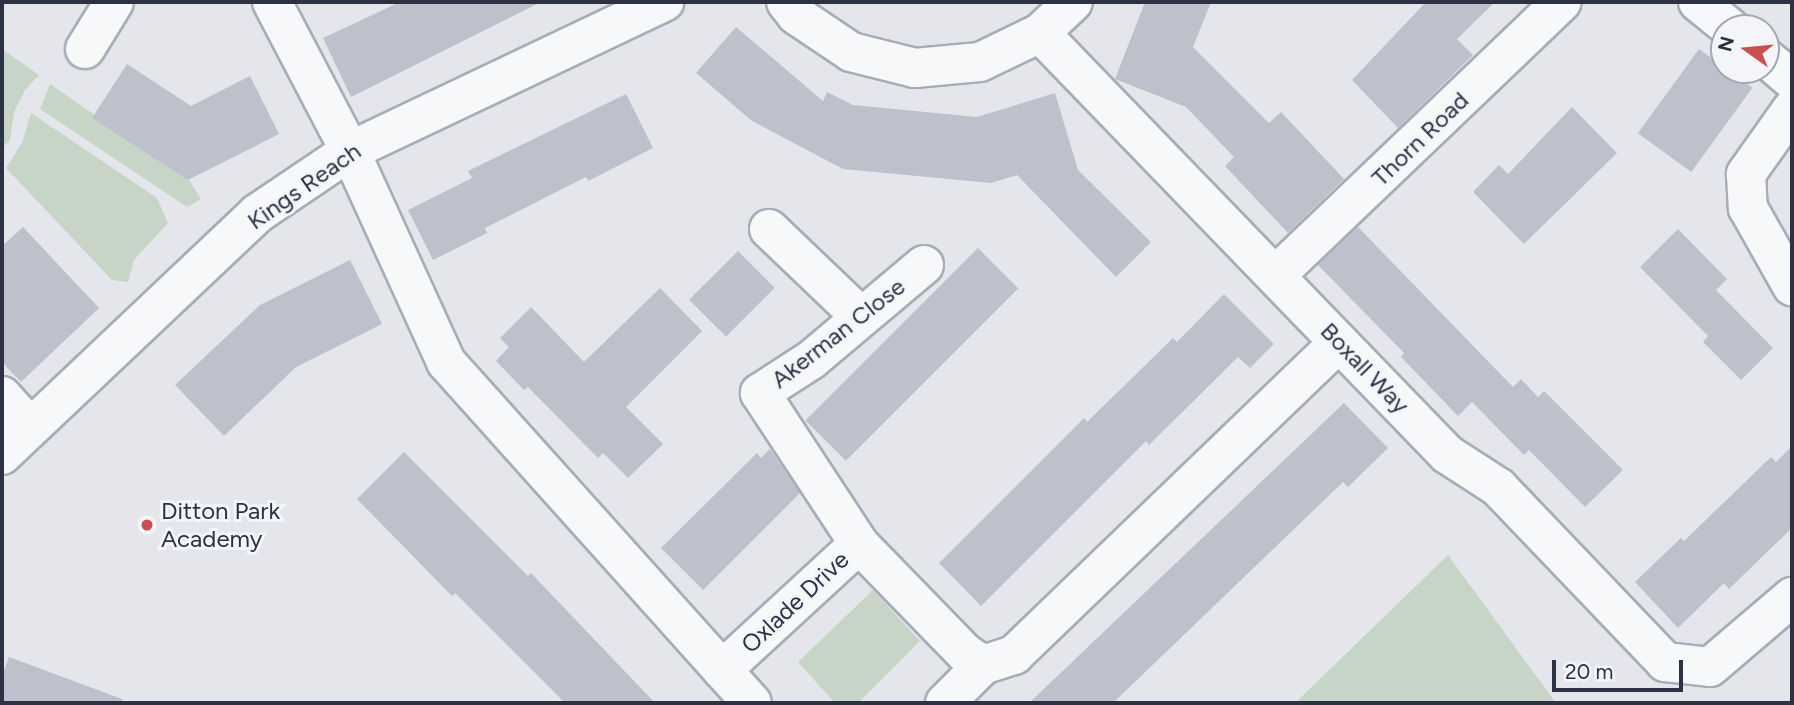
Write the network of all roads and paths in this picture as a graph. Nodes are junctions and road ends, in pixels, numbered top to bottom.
1 (114, 2) edge
2 (272, 2) edge
3 (664, 2) edge
4 (786, 2) edge
5 (1073, 2) edge
6 (1562, 2) edge
7 (1698, 2) edge
8 (1713, 14) edge
9 (1040, 33) junction
10 (85, 48) dead end
11 (1792, 109) edge
12 (350, 151) junction
13 (769, 229) dead end
14 (924, 265) dead end
15 (1276, 275) junction
16 (1792, 286) edge
17 (861, 317) junction
18 (1339, 342) junction
19 (2, 396) edge
20 (30, 427) junction
21 (2, 455) edge
22 (859, 544) junction
23 (1792, 597) edge
24 (983, 665) junction
25 (722, 670) junction
26 (752, 703) edge
27 (945, 703) edge

1 - 10 street
2 - 12 street, Oxlade Drive
3 - 12 street, Kings Reach
4 - 9 street
5 - 9 street
6 - 15 street, Thorn Road
7 - 8 street
9 - 15 street, Boxall Way
11 - 16 street
12 - 20 street, Kings Reach
12 - 25 street, Oxlade Drive
13 - 17 street
14 - 17 street, Akerman Close
15 - 18 street, Boxall Way
17 - 22 street, Akerman Close
18 - 23 street, Boxall Way
18 - 24 street
19 - 20 street
20 - 21 street, Kings Reach
22 - 24 street, Oxlade Drive
22 - 25 street, Oxlade Drive
24 - 27 street
25 - 26 street

